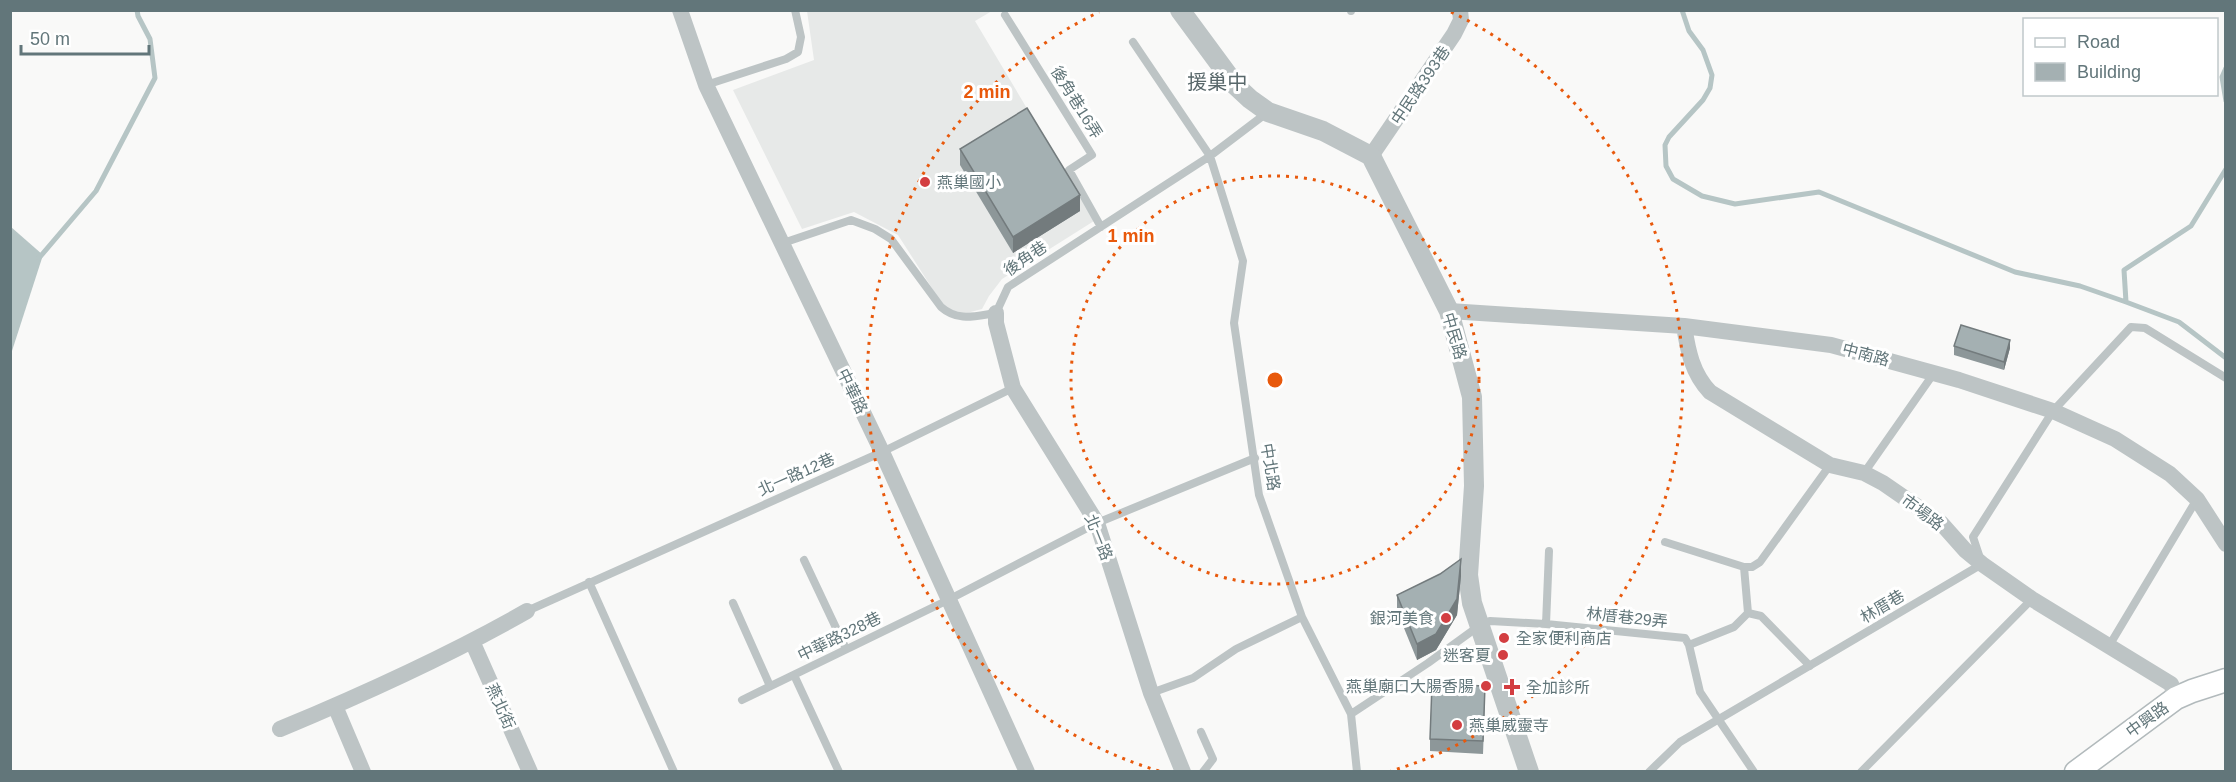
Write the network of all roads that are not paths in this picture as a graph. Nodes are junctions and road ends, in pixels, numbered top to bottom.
1 (680, 10) edge
2 (795, 10) edge
3 (1180, 10) edge
4 (1460, 10) edge
5 (1005, 15) dead end
6 (1133, 42) dead end
7 (706, 85) junction
8 (1268, 112) junction
9 (1210, 156) junction
10 (1371, 156) junction
11 (1101, 227) junction
12 (783, 243) junction
13 (1449, 311) junction
14 (996, 314) junction
15 (1684, 326) junction
16 (1934, 373) junction
17 (2226, 378) edge
18 (1013, 388) junction
19 (2053, 411) junction
20 (882, 452) junction
21 (1255, 458) junction
22 (1830, 465) junction
23 (1864, 473) junction
24 (2197, 499) junction
25 (1097, 523) junction
26 (1665, 542) dead end
27 (2226, 544) edge
28 (1549, 551) dead end
29 (804, 560) dead end
30 (1982, 564) junction
31 (1744, 567) junction
32 (589, 582) junction
33 (2032, 599) junction
34 (948, 600) junction
35 (733, 603) dead end
36 (527, 611) joint
37 (1748, 613) junction
38 (1302, 617) junction
39 (1546, 624) junction
40 (1479, 626) junction
41 (472, 641) junction
42 (1689, 645) junction
43 (2109, 646) junction
44 (846, 649) junction
45 (1810, 666) junction
46 (794, 675) junction
47 (2226, 680) edge
48 (770, 686) junction
49 (1151, 693) junction
50 (2176, 698) junction
51 (742, 700) dead end
52 (334, 706) junction
53 (1351, 714) junction
54 (1719, 720) junction
55 (280, 729) dead end
56 (1202, 732) dead end
57 (363, 771) edge
58 (530, 771) edge
59 (674, 771) edge
60 (839, 771) edge
61 (1027, 771) edge
62 (1183, 771) edge
63 (1203, 771) edge
64 (1357, 771) edge
65 (1529, 771) edge
66 (1649, 771) edge
67 (1754, 771) edge
68 (1860, 771) edge
69 (2076, 771) edge

1 - 7 street, 中華路
2 - 7 lane
3 - 8 street
4 - 10 street, 中民路393巷
5 - 11 lane, 後角巷16弄
6 - 9 lane, 中北路
7 - 12 street, 中華路
8 - 9 lane, 後角巷
8 - 10 street
9 - 11 lane, 後角巷
9 - 21 lane, 中北路
10 - 13 street, 中民路
11 - 14 lane, 後角巷
12 - 14 lane
12 - 20 street, 中華路
13 - 15 street, 中南路
13 - 40 street, 中民路
14 - 18 street, 北一路
15 - 16 street, 中南路
15 - 22 street, 市場路
16 - 19 street, 中南路
16 - 23 lane
17 - 19 lane
18 - 20 lane, 北一路12巷
18 - 25 street, 北一路
19 - 24 street, 中南路
19 - 30 lane
20 - 32 lane, 北一路12巷
20 - 34 street, 中華路
21 - 25 lane, 中華路328巷
21 - 38 lane, 中北路
22 - 23 street, 市場路
22 - 31 lane
23 - 30 street, 市場路
24 - 27 street, 中南路
24 - 43 lane
25 - 34 lane, 中華路328巷
25 - 49 street, 北一路
26 - 31 lane
28 - 39 lane
29 - 44 lane
30 - 33 street, 市場路
30 - 45 lane, 林厝巷
31 - 37 lane
32 - 36 lane, 北一路12巷
32 - 59 lane
33 - 43 street, 市場路
33 - 68 lane
34 - 44 lane, 中華路328巷
34 - 61 street, 中華路
35 - 48 lane
36 - 41 street
37 - 42 lane
37 - 45 lane
38 - 49 lane
38 - 53 lane, 中北路
39 - 40 lane, 林厝巷29弄
39 - 42 lane, 林厝巷29弄
40 - 53 lane
40 - 65 street, 中民路
41 - 52 street
41 - 58 street, 燕北街
42 - 54 lane
43 - 50 street, 市場路
44 - 46 lane, 中華路328巷
45 - 54 lane, 林厝巷
46 - 48 lane, 中華路328巷
46 - 60 lane
47 - 50 main road, 中興路
48 - 51 lane, 中華路328巷
49 - 62 street, 北一路
50 - 69 main road, 中興路
52 - 55 street
52 - 57 street
53 - 64 lane, 中北路
54 - 66 lane, 林厝巷
54 - 67 lane
56 - 63 lane

